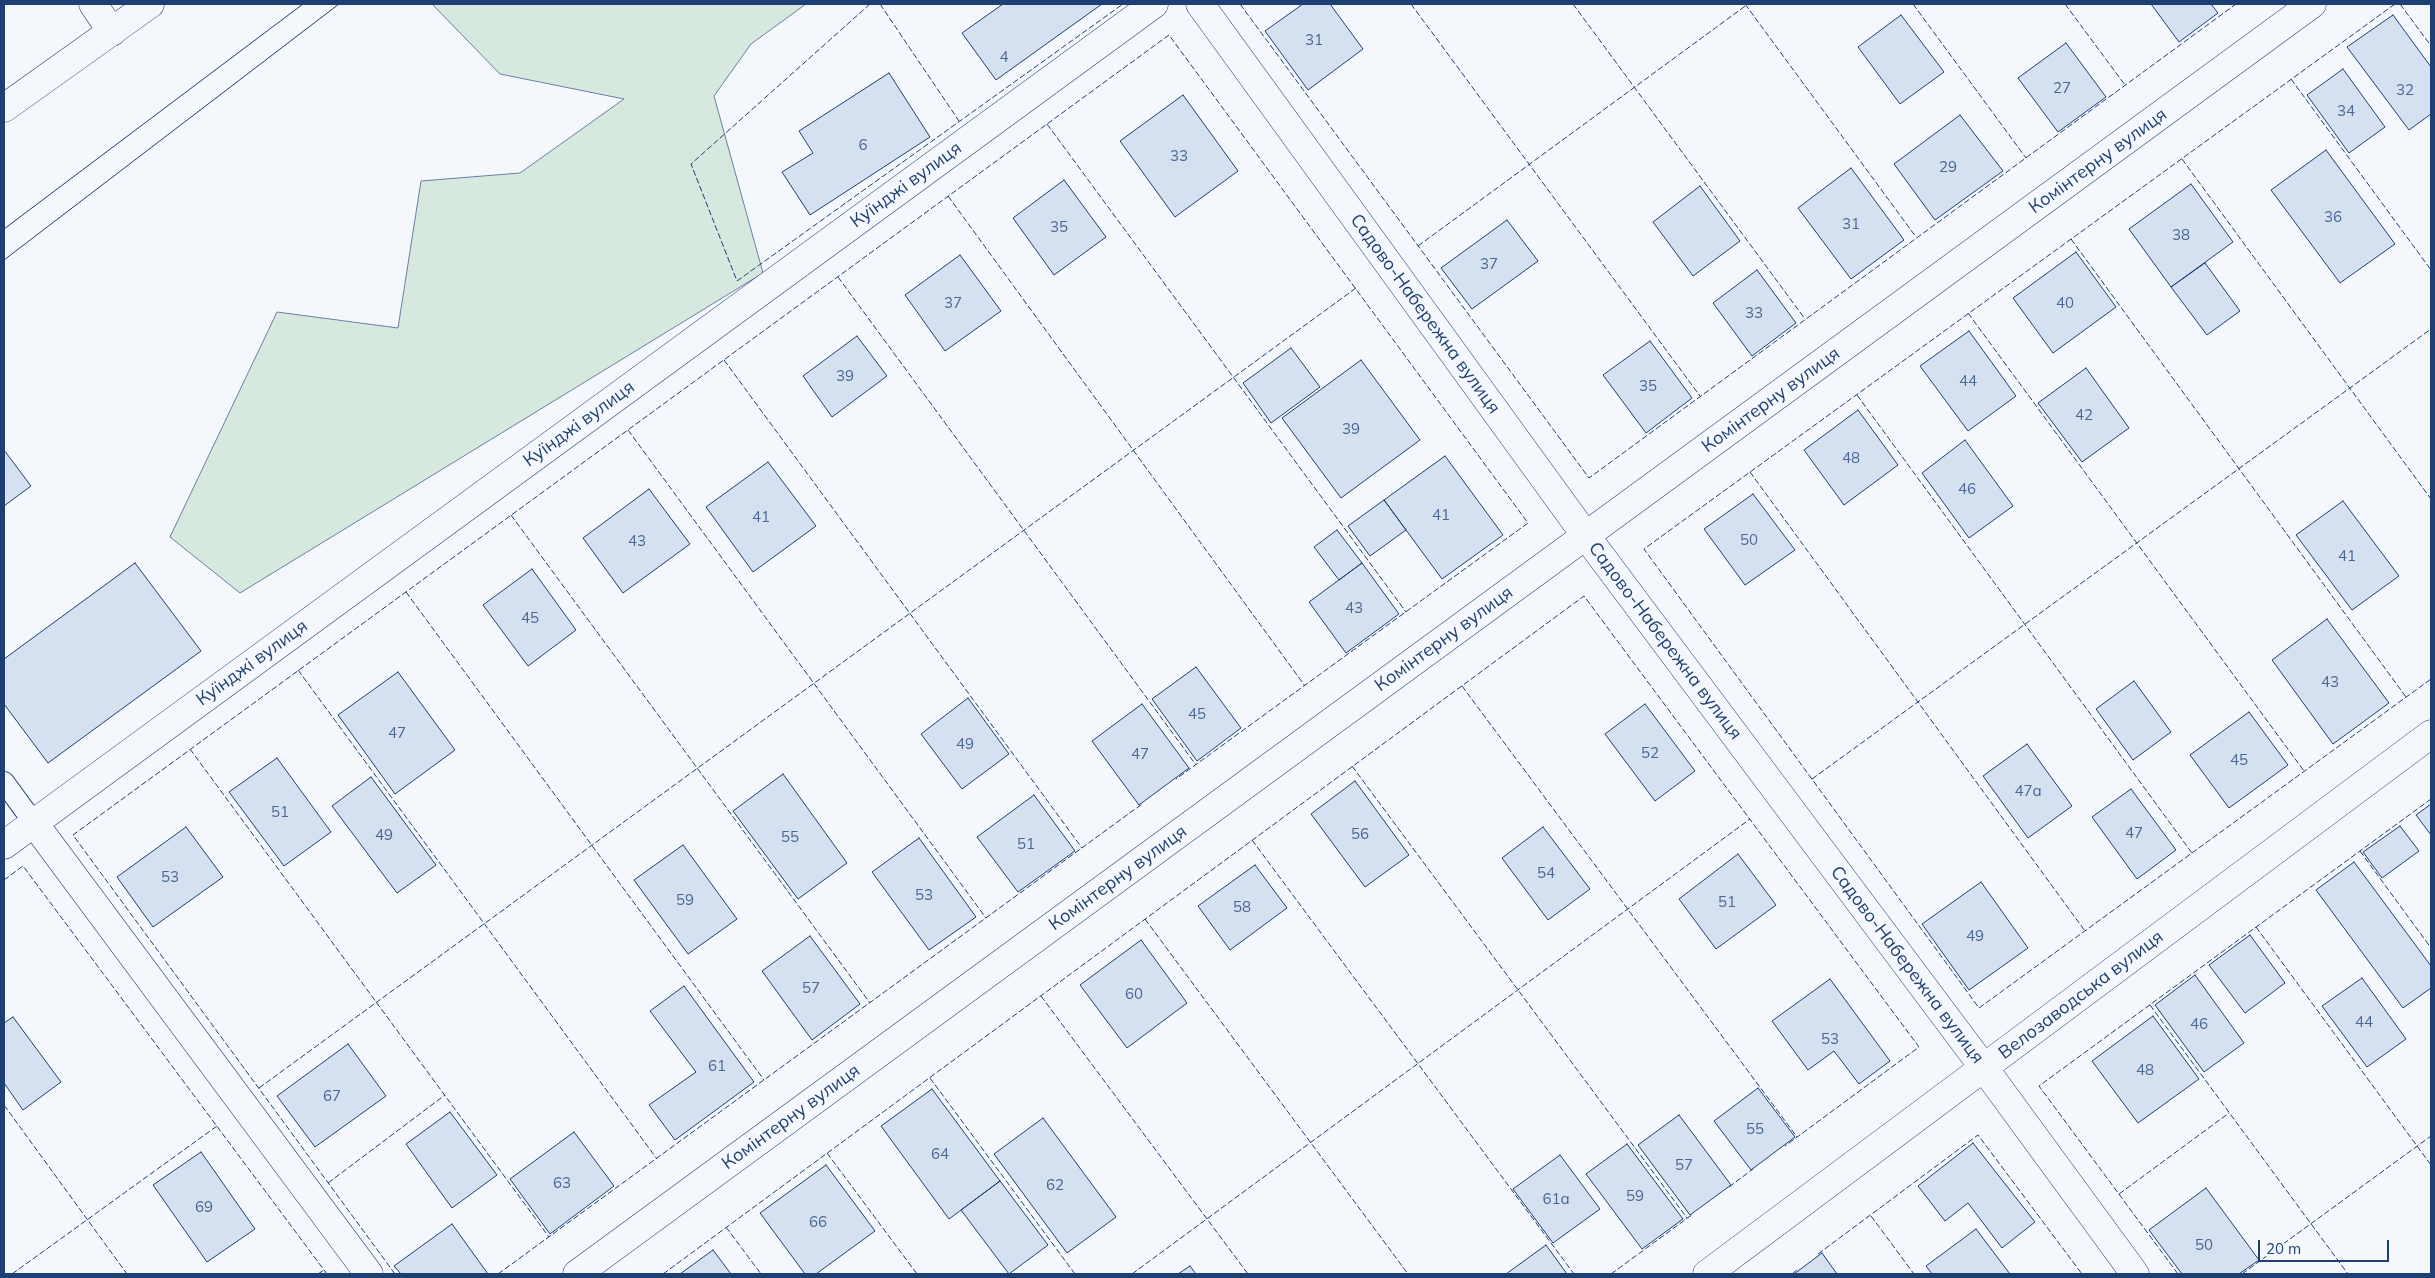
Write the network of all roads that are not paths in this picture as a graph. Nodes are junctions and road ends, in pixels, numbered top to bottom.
1 (93, 4) edge
2 (150, 4) edge
3 (1154, 4) edge
4 (1200, 4) edge
5 (2312, 4) edge
6 (112, 32) junction
7 (4, 108) edge
8 (1586, 536) junction
9 (2431, 734) edge
10 (4, 782) edge
11 (34, 823) junction
12 (4, 845) edge
13 (1984, 1068) junction
14 (369, 1274) edge
15 (576, 1274) edge
16 (1707, 1274) edge
17 (2135, 1274) edge

1 - 6 street
2 - 6 street
3 - 11 street, Куїнджі вулиця
4 - 8 street, Садово-Набережна вулиця
5 - 8 street, Комінтерну вулиця
6 - 7 street
8 - 13 street, Садово-Набережна вулиця
8 - 15 street, Комінтерну вулиця
9 - 13 street, Велозаводська вулиця
10 - 11 lane
11 - 12 street, Куїнджі вулиця
11 - 14 street
13 - 16 street, Велозаводська вулиця
13 - 17 street, Садово-Набережна вулиця

